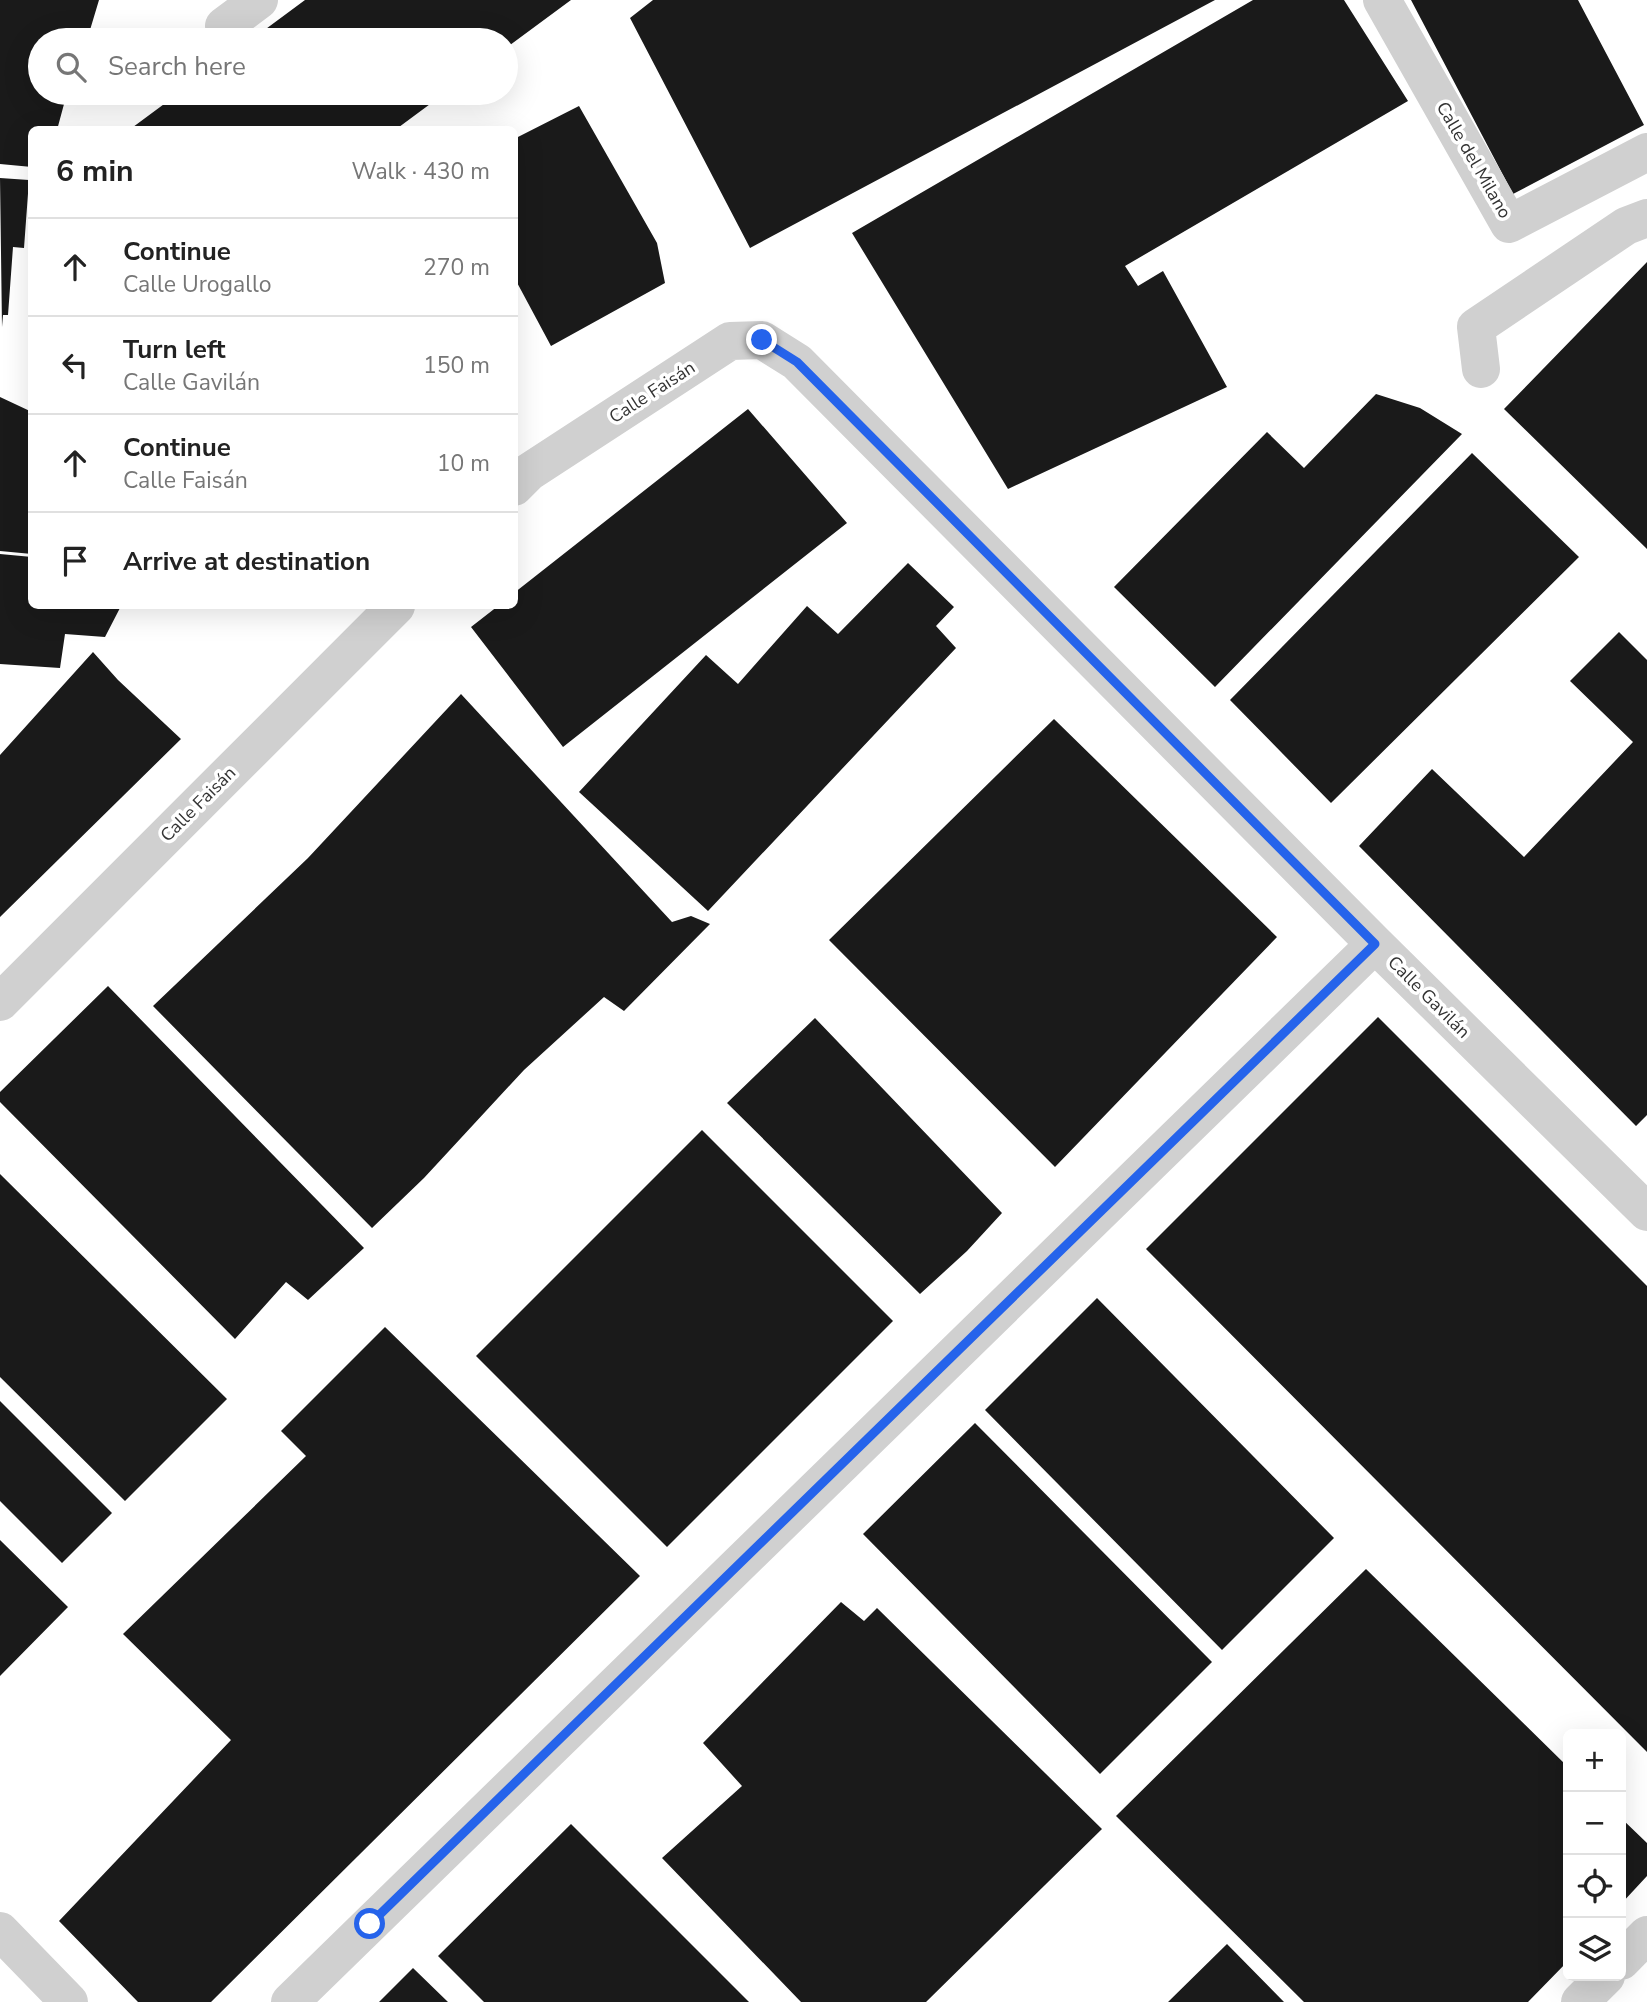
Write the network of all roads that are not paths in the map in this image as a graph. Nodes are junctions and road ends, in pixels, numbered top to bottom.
1 (259, 0) edge
2 (1382, 0) edge
3 (224, 26) dead end
4 (1647, 152) edge
5 (1647, 218) edge
6 (797, 362) joint
7 (1481, 369) dead end
8 (518, 483) edge
9 (393, 609) edge
10 (1375, 944) junction
11 (0, 1002) edge
12 (1645, 1206) edge
13 (0, 1931) edge
14 (1647, 1935) edge
15 (1626, 1956) edge
16 (1601, 1981) edge
17 (69, 2002) edge
18 (290, 2002) edge
19 (1580, 2002) edge

1 - 3 street
2 - 4 street, Calle del Milano
5 - 7 street
6 - 8 street, Calle Faisán
6 - 10 street, Calle Gavilán
9 - 11 street, Calle Faisán
10 - 12 street, Calle Gavilán
10 - 18 street
13 - 17 street
14 - 15 street
16 - 19 street

